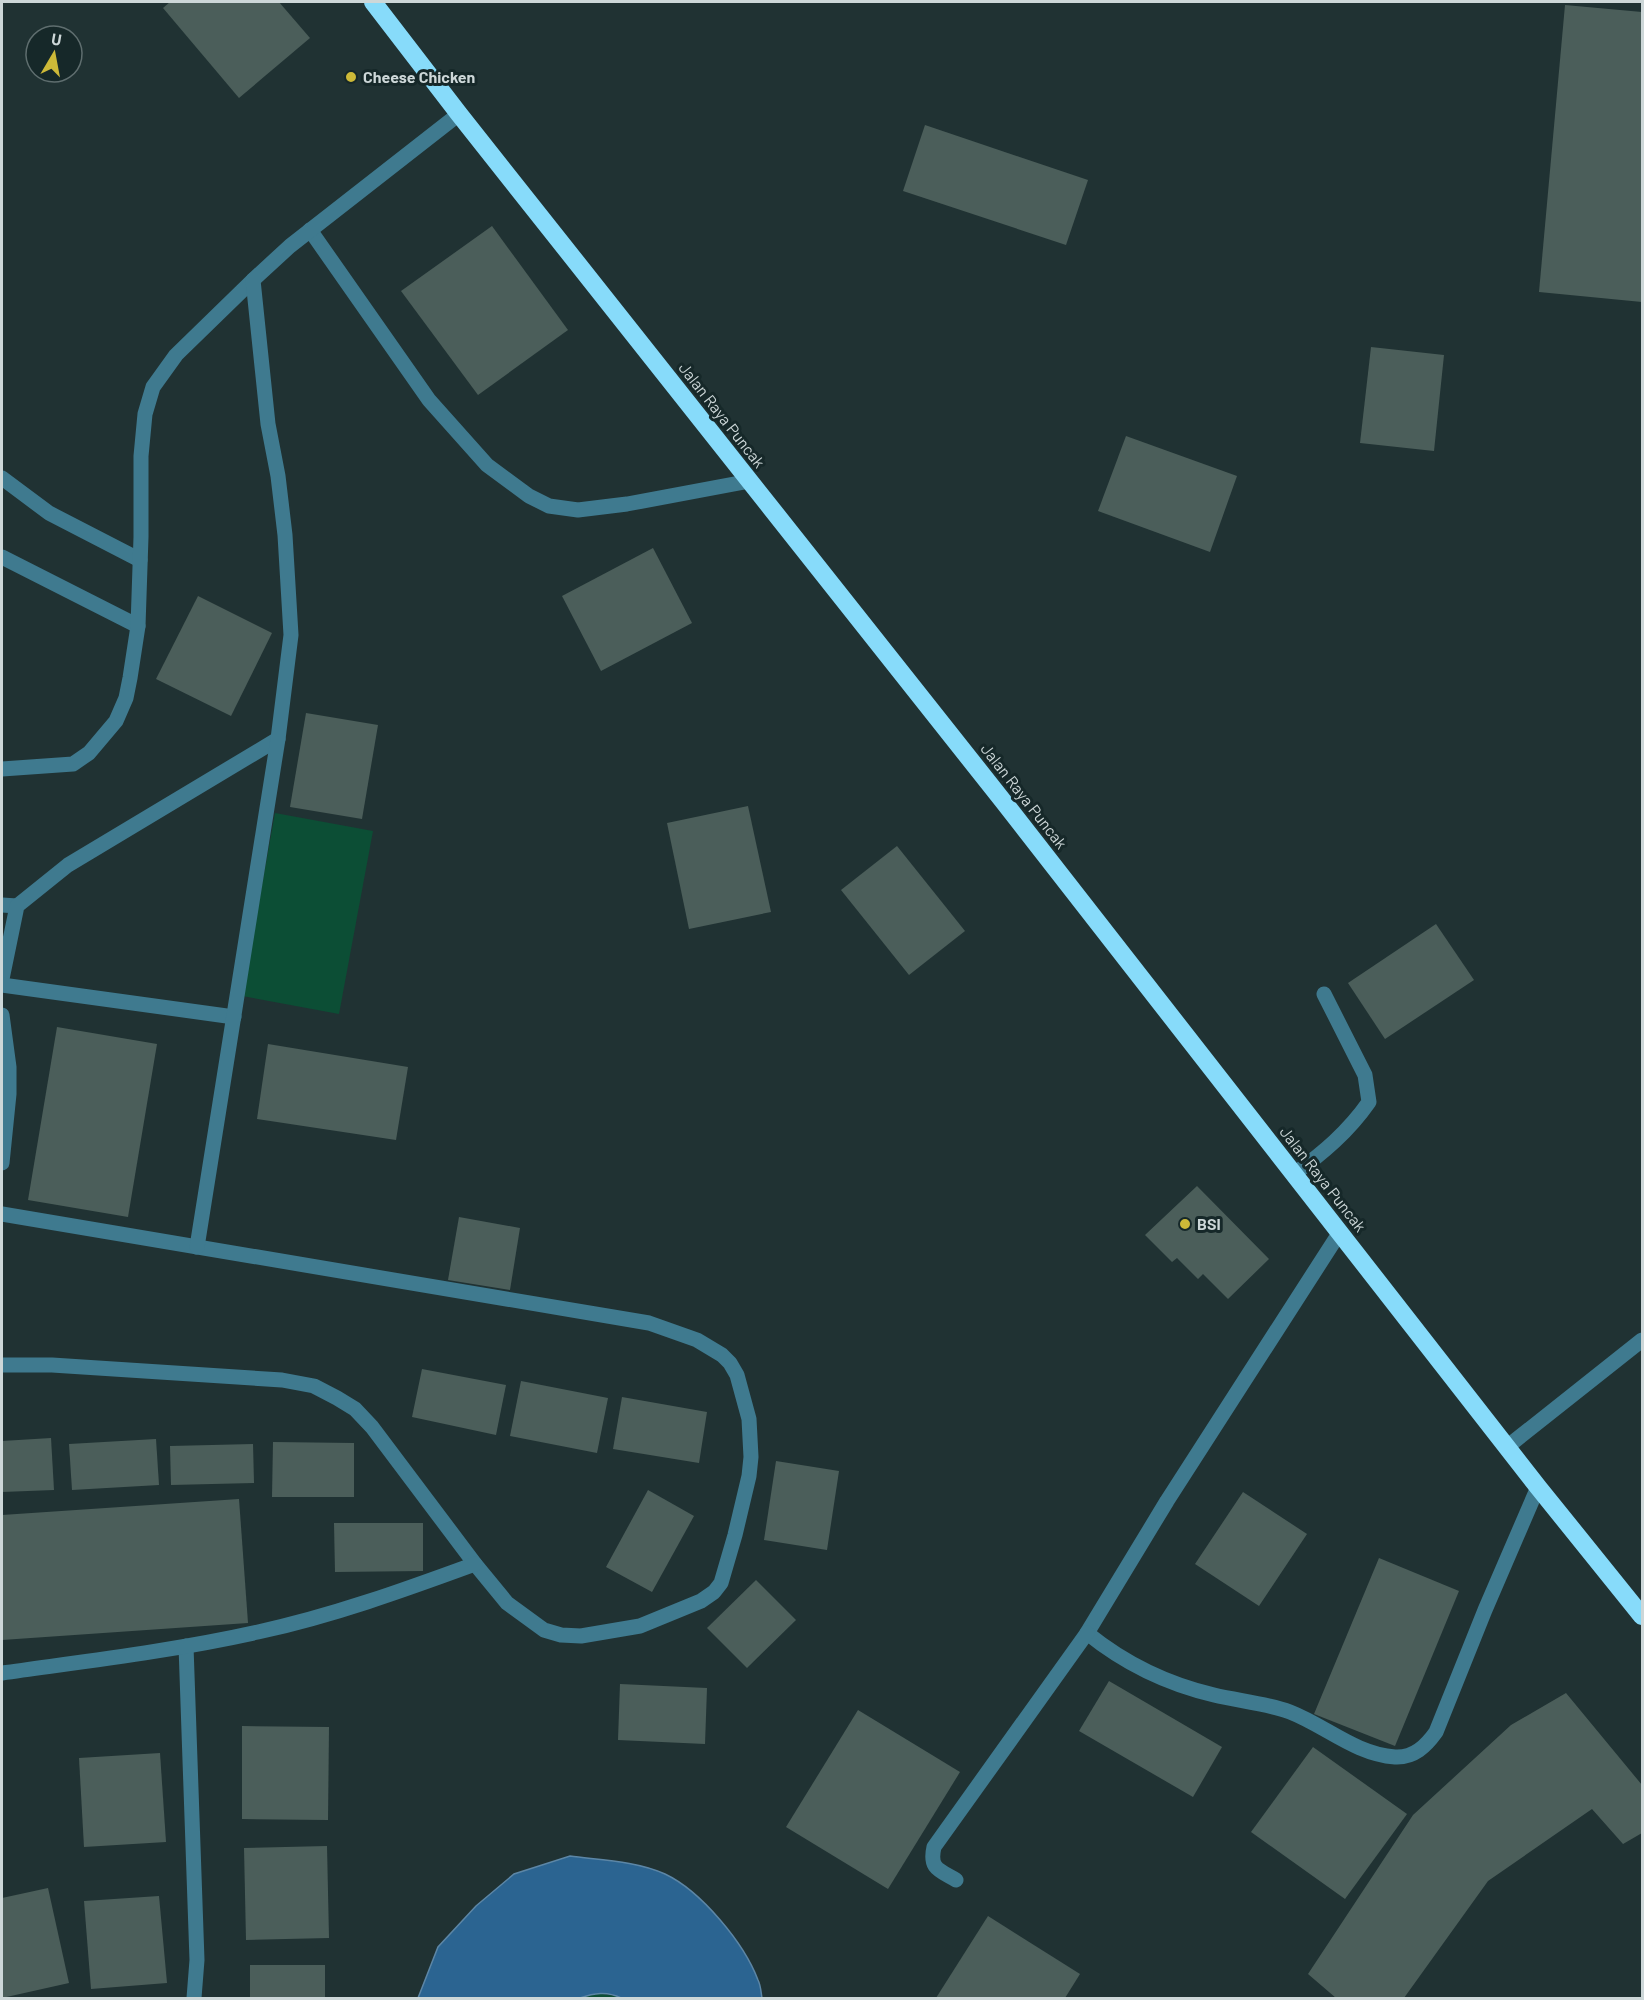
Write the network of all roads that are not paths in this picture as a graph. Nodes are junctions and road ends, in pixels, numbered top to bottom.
1 (373, 2) edge
2 (459, 114) junction
3 (310, 230) junction
4 (253, 280) junction
5 (2, 478) edge
6 (750, 482) junction
7 (2, 557) edge
8 (140, 560) junction
9 (138, 626) junction
10 (279, 739) junction
11 (2, 769) edge
12 (9, 906) edge
13 (2, 979) edge
14 (2, 985) edge
15 (1324, 994) dead end
16 (2, 1015) edge
17 (234, 1017) junction
18 (2, 1163) edge
19 (1294, 1174) junction
20 (2, 1214) edge
21 (1340, 1232) junction
22 (197, 1247) junction
23 (1642, 1340) edge
24 (2, 1365) edge
25 (1507, 1447) junction
26 (1538, 1487) junction
27 (475, 1564) junction
28 (1642, 1616) edge
29 (1087, 1633) junction
30 (186, 1646) junction
31 (2, 1673) edge
32 (956, 1880) dead end
33 (194, 1998) edge

1 - 2 highway, Jalan Raya Puncak
2 - 3 street
2 - 6 highway, Jalan Raya Puncak
3 - 4 street
3 - 6 street
4 - 8 street
4 - 10 street
5 - 8 street
6 - 19 highway, Jalan Raya Puncak
7 - 9 street
8 - 9 street
9 - 11 street
10 - 12 street
10 - 17 street
12 - 13 street
14 - 17 street
15 - 19 street
16 - 18 street
17 - 22 street
19 - 21 highway, Jalan Raya Puncak
20 - 22 street
21 - 25 highway, Jalan Raya Puncak
21 - 29 street
22 - 27 street
23 - 25 street
24 - 27 street
25 - 26 highway, Jalan Raya Puncak
26 - 28 highway, Jalan Raya Puncak
26 - 29 street
27 - 30 street
29 - 32 street
30 - 31 street
30 - 33 street

